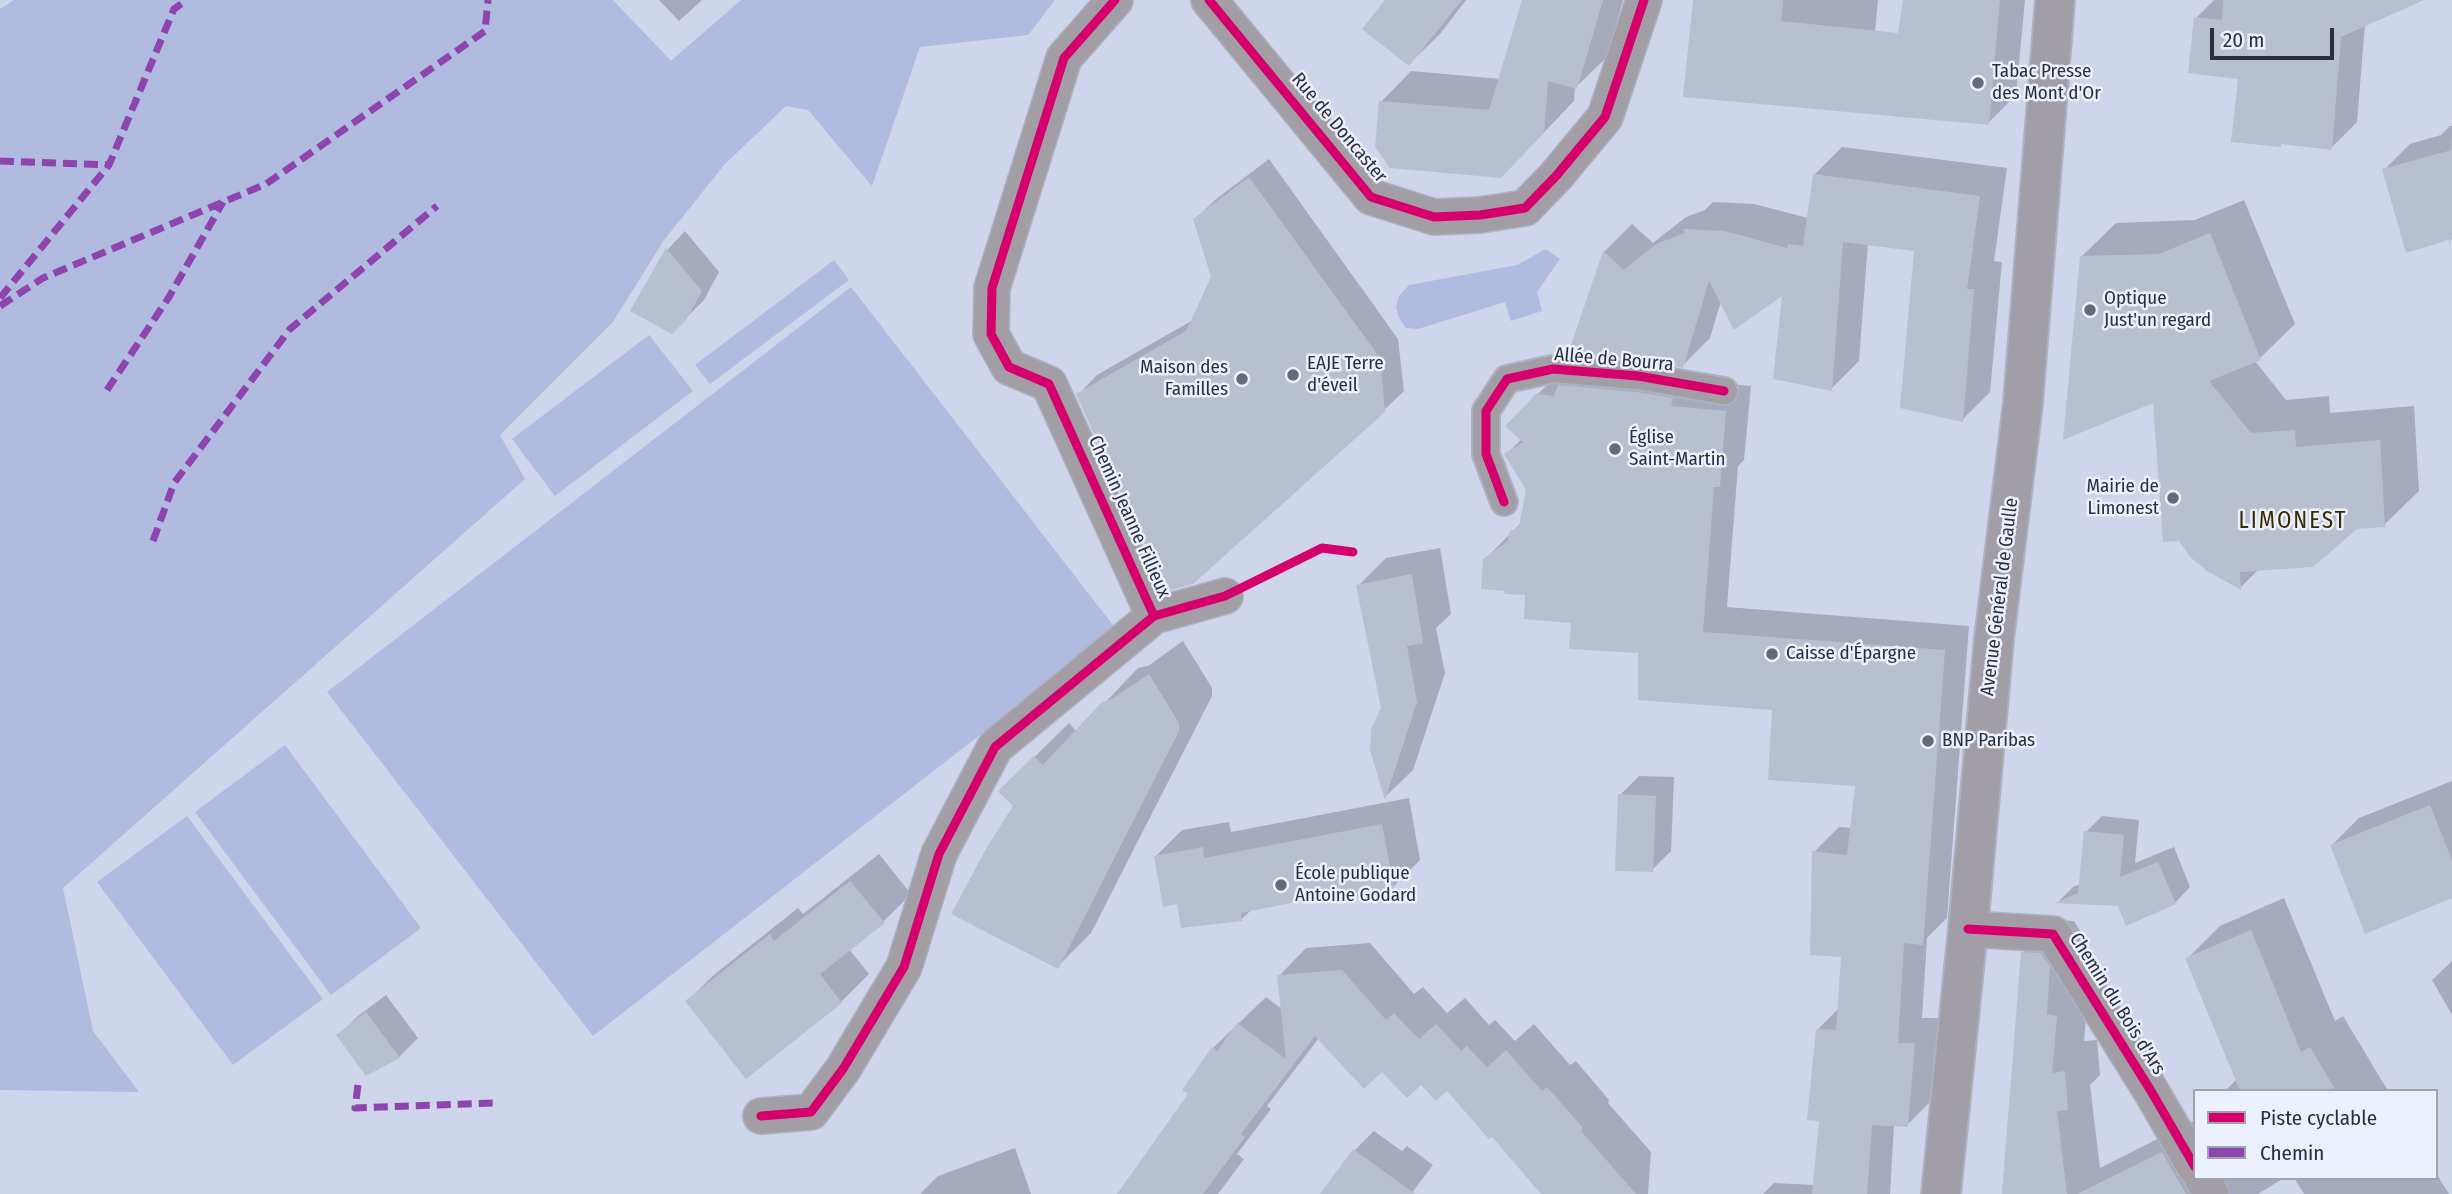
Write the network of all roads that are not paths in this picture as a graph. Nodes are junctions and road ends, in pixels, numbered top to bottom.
1 (1115, 0) edge
2 (1209, 0) edge
3 (1644, 0) edge
4 (2055, 0) edge
5 (1724, 391) dead end
6 (1504, 502) dead end
7 (1225, 596) dead end
8 (1154, 616) junction
9 (1968, 929) junction
10 (761, 1116) dead end
11 (2193, 1164) edge
12 (1941, 1194) edge

1 - 8 street, Chemin Jeanne Fillieux
2 - 3 street, Rue de Doncaster
4 - 9 main road, Avenue Général de Gaulle
5 - 6 street, Allée de Bourra
7 - 8 street
8 - 10 street, Chemin Jeanne Fillieux
9 - 11 street, Chemin du Bois d'Ars
9 - 12 main road, Avenue Général de Gaulle

